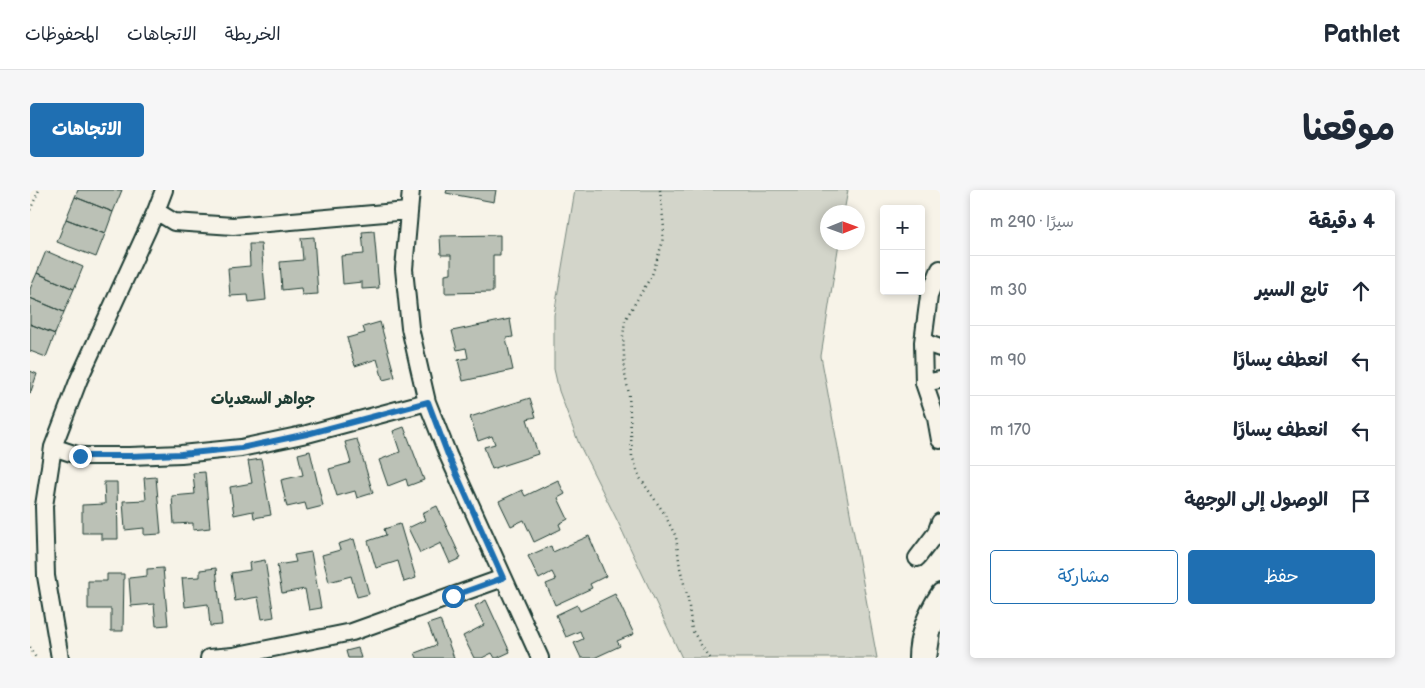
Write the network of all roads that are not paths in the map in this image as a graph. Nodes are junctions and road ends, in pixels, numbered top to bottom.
1 (164, 190) edge
2 (411, 190) edge
3 (156, 211) junction
4 (408, 211) junction
5 (940, 269) edge
6 (923, 342) junction
7 (940, 348) edge
8 (932, 382) edge
9 (428, 402) junction
10 (940, 440) edge
11 (54, 447) junction
12 (940, 522) edge
13 (917, 558) dead end
14 (503, 578) junction
15 (940, 592) edge
16 (940, 615) edge
17 (60, 658) edge
18 (209, 658) edge
19 (540, 658) edge
20 (917, 658) edge
21 (928, 658) edge

1 - 3 street
2 - 4 street
3 - 4 street
3 - 11 street
4 - 9 street
5 - 6 street
6 - 7 street
6 - 8 street
8 - 10 street
9 - 11 street
9 - 14 street
11 - 17 street
12 - 13 street
14 - 18 street
14 - 19 street
15 - 20 street
16 - 21 street

